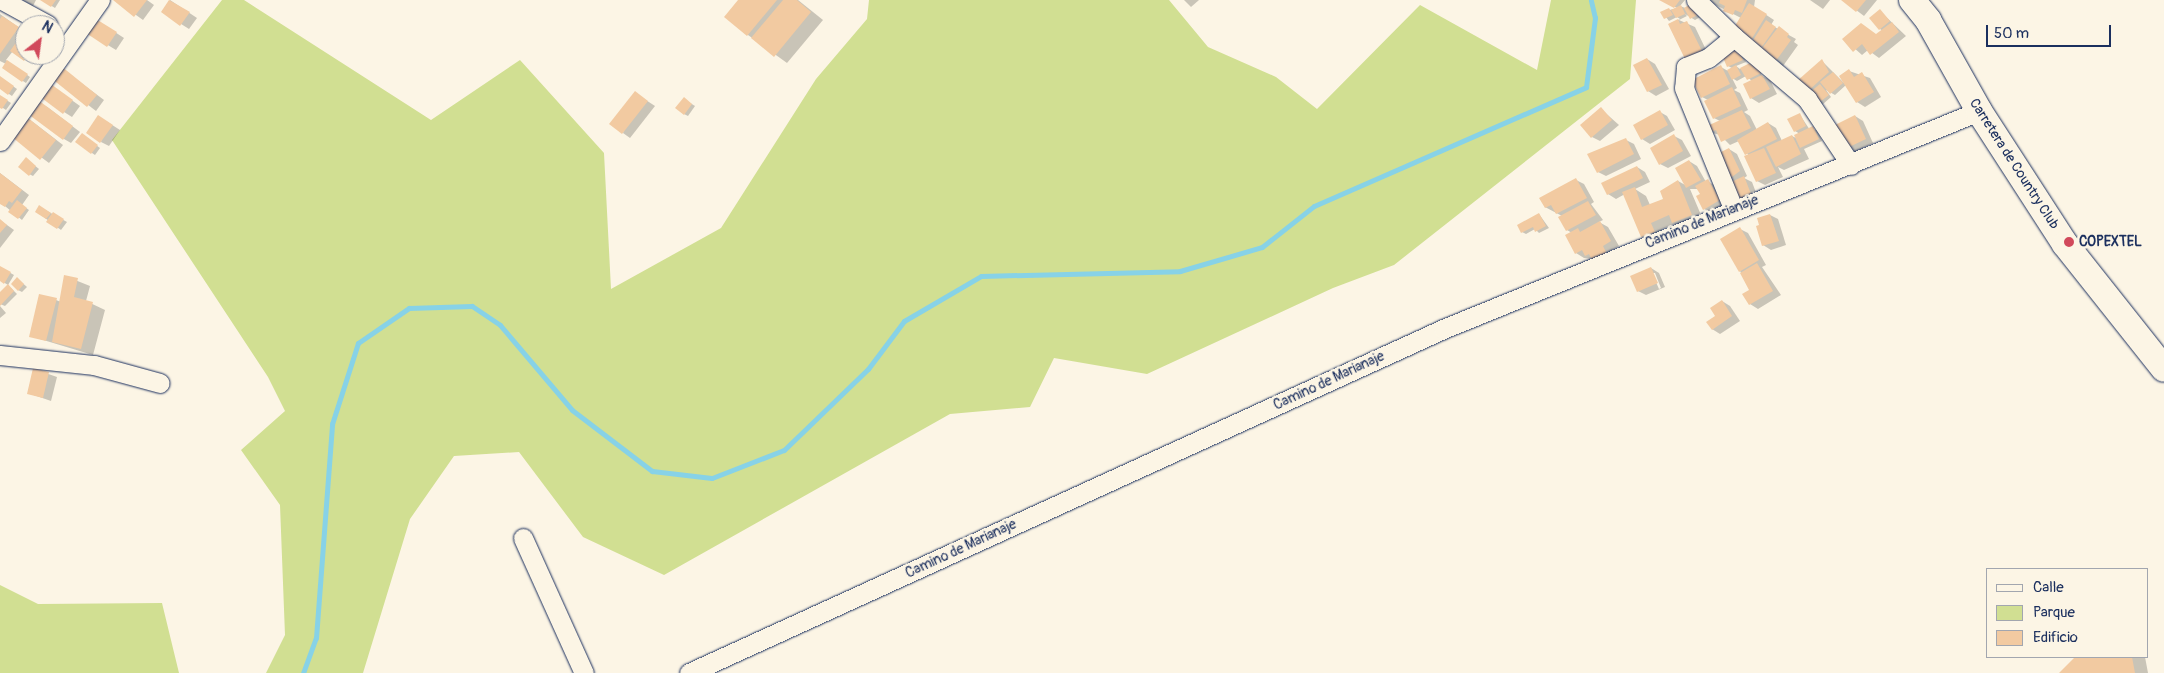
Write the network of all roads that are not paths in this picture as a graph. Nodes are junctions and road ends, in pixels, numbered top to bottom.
1 (2, 0) edge
2 (100, 0) edge
3 (1696, 0) edge
4 (1912, 0) edge
5 (30, 15) edge
6 (65, 34) edge
7 (1734, 37) junction
8 (74, 39) junction
9 (1979, 111) junction
10 (0, 141) edge
11 (1851, 164) junction
12 (1733, 208) junction
13 (0, 355) edge
14 (2164, 369) edge
15 (160, 383) dead end
16 (523, 538) dead end
17 (584, 673) edge
18 (689, 673) edge

1 - 5 street
2 - 8 street
3 - 7 street
4 - 9 street, Carretera de Country Club
6 - 8 street
7 - 11 street
7 - 12 street
8 - 10 street
9 - 11 street, Camino de Marianaje
9 - 14 street, Carretera de Country Club
11 - 12 street, Camino de Marianaje
12 - 18 street, Camino de Marianaje
13 - 15 street
16 - 17 street

